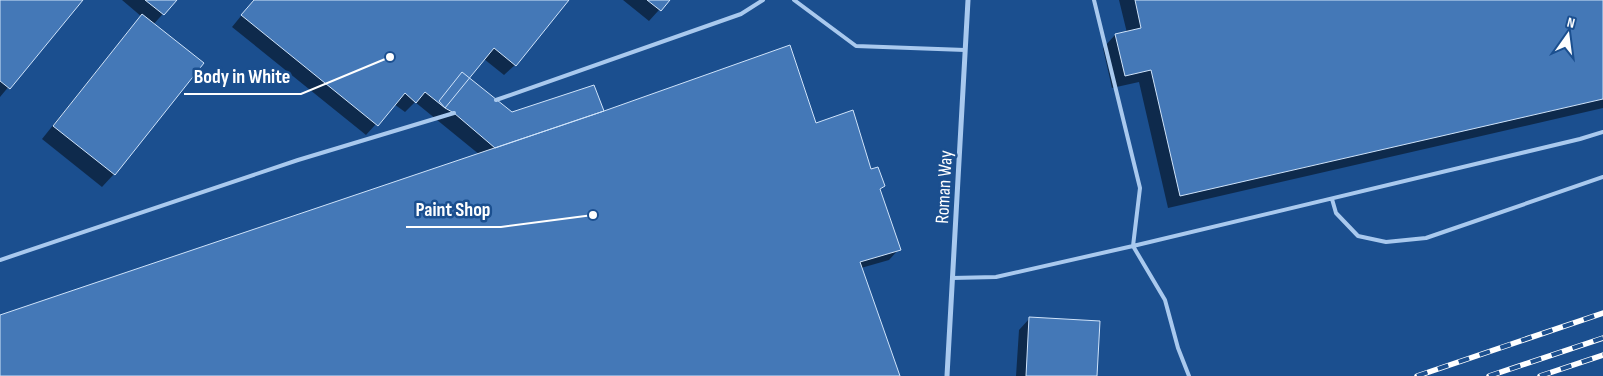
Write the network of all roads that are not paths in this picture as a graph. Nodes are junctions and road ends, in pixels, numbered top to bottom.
1 (763, 0) edge
2 (794, 0) edge
3 (968, 0) edge
4 (1094, 0) edge
5 (966, 50) junction
6 (496, 100) dead end
7 (454, 113) dead end
8 (1603, 132) edge
9 (1603, 177) edge
10 (1332, 199) junction
11 (1133, 246) junction
12 (0, 260) edge
13 (952, 278) junction
14 (947, 376) edge
15 (1189, 376) edge

1 - 6 lane
2 - 5 lane
3 - 5 street, Roman Way
4 - 11 lane
5 - 13 street, Roman Way
7 - 12 lane
8 - 10 lane
9 - 10 lane
10 - 11 lane
11 - 13 lane
11 - 15 lane
13 - 14 street, Roman Way

